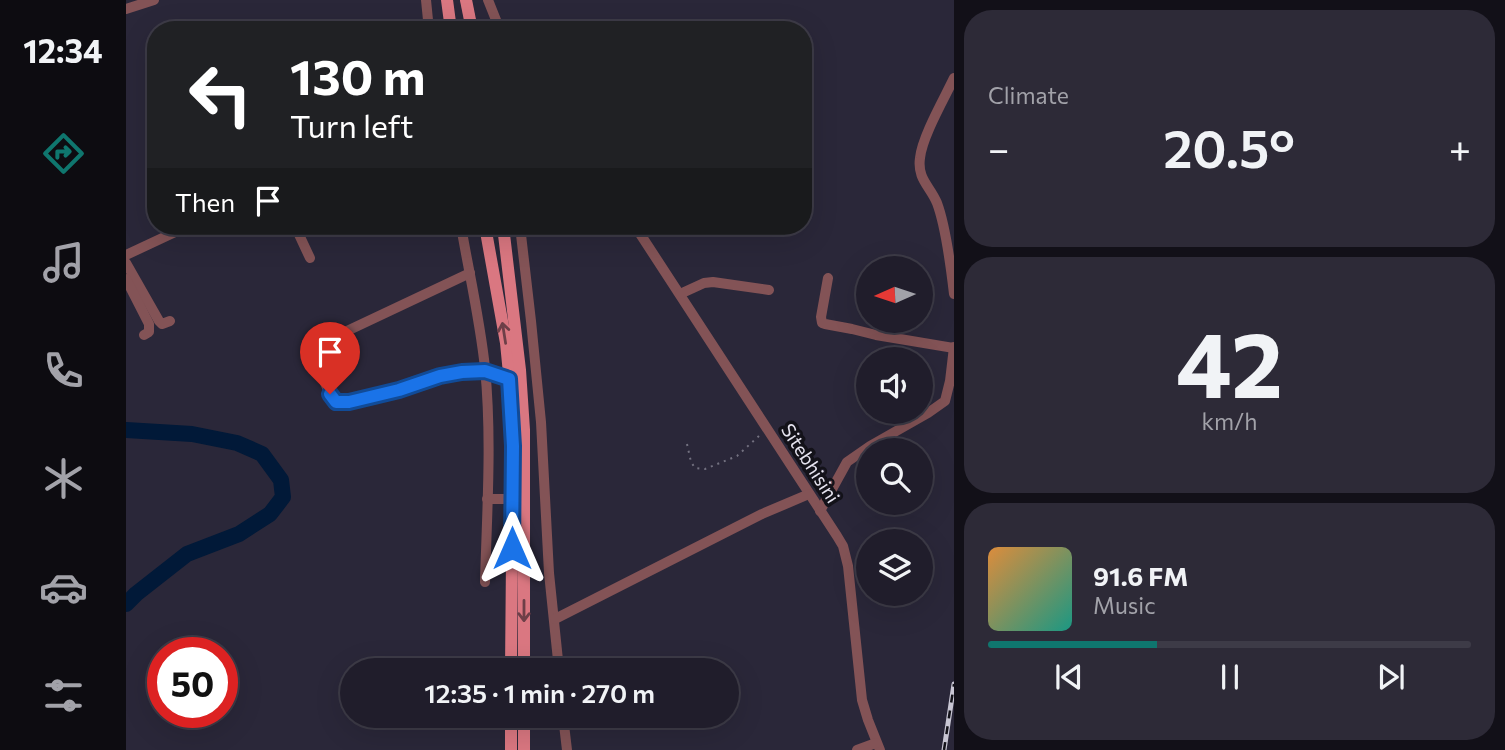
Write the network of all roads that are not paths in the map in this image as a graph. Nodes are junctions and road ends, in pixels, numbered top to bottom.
1 (153, 0) edge
2 (426, 0) edge
3 (447, 0) edge
4 (466, 0) edge
5 (488, 0) edge
6 (126, 9) edge
7 (428, 21) edge
8 (450, 21) edge
9 (470, 21) edge
10 (496, 21) edge
11 (954, 78) edge
12 (169, 235) edge
13 (299, 235) edge
14 (463, 235) edge
15 (487, 235) edge
16 (504, 235) edge
17 (521, 235) edge
18 (641, 235) edge
19 (126, 255) edge
20 (310, 258) dead end
21 (126, 263) edge
22 (470, 273) junction
23 (828, 278) dead end
24 (126, 279) edge
25 (769, 290) dead end
26 (680, 294) junction
27 (954, 294) edge
28 (170, 321) dead end
29 (144, 335) dead end
30 (954, 348) edge
31 (485, 371) junction
32 (509, 379) junction
33 (809, 494) junction
34 (487, 499) junction
35 (512, 499) junction
36 (820, 511) junction
37 (485, 582) dead end
38 (555, 619) junction
39 (511, 658) edge
40 (524, 658) edge
41 (558, 658) edge
42 (511, 728) edge
43 (524, 728) edge
44 (564, 728) edge
45 (878, 746) edge
46 (511, 750) edge
47 (524, 750) edge
48 (567, 750) edge
49 (857, 750) edge

1 - 6 street
2 - 7 street
3 - 8 main road
4 - 9 main road
5 - 10 street
11 - 27 street
12 - 19 street
13 - 20 street
14 - 22 street
32 -> 15 main road
16 -> 40 main road
17 - 38 street
18 - 26 street, Sitebhisini
21 - 28 street
22 - 31 street
22 - 31 street
23 - 30 street
24 - 29 street
25 - 26 street
26 - 33 street, Sitebhisini
30 - 36 street
31 - 32 street
31 - 34 street
32 - 35 main road
33 - 36 street, Sitebhisini
33 - 38 street
34 - 35 street
34 - 37 street
35 - 39 main road
36 - 45 street, Sitebhisini
38 - 41 street
42 - 46 main road
43 - 47 main road
44 - 48 street
45 - 49 street

